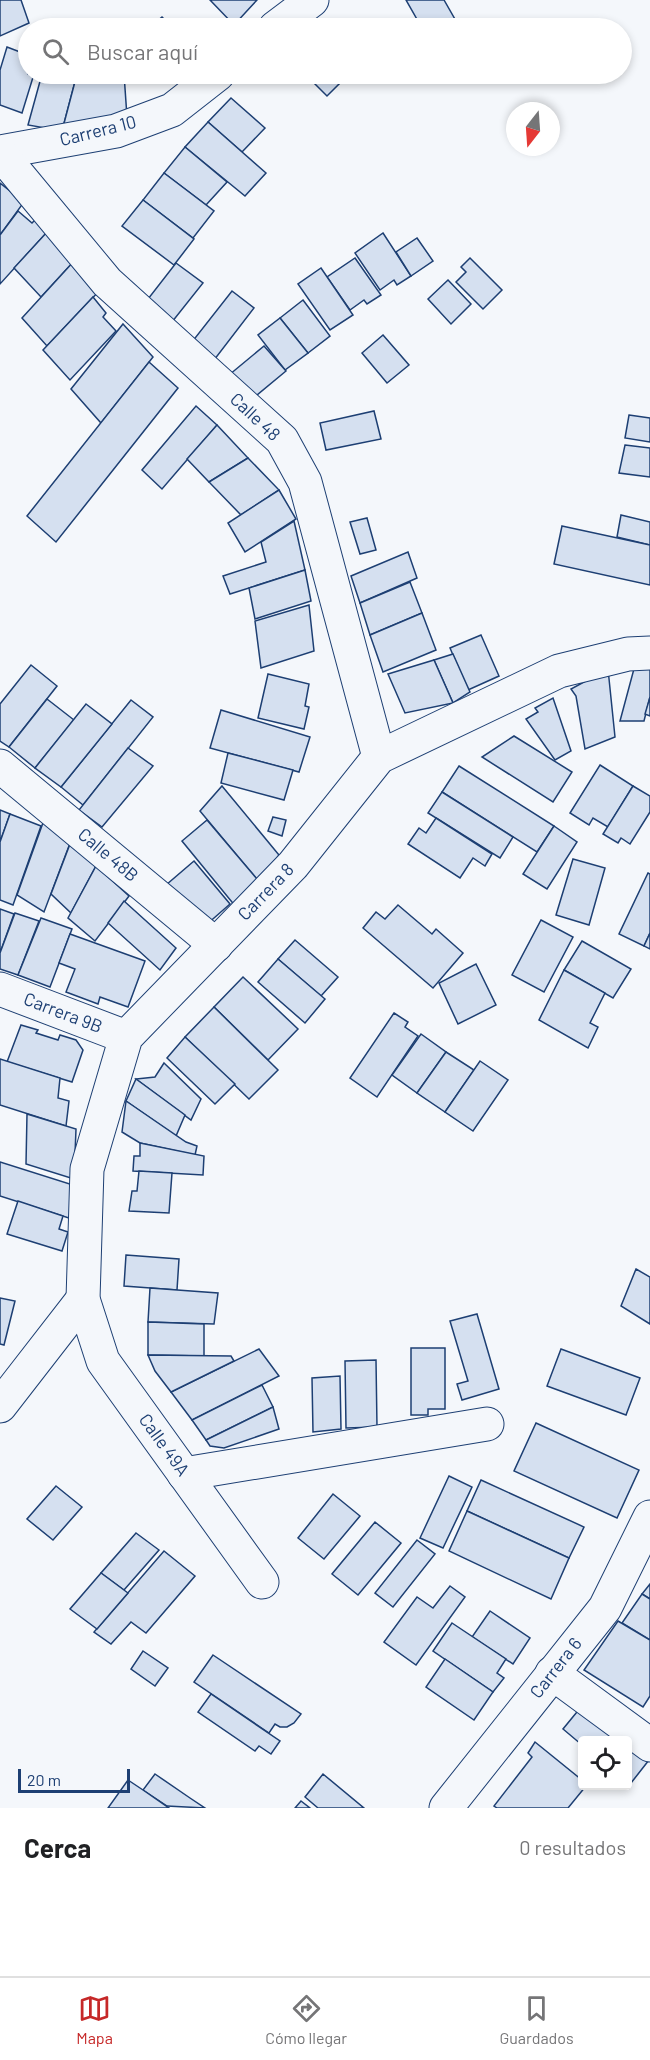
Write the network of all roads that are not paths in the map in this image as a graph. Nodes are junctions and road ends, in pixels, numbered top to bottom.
1 (312, 0) edge
2 (288, 18) edge
3 (205, 84) edge
4 (0, 153) edge
5 (650, 653) edge
6 (379, 757) junction
7 (0, 766) edge
8 (216, 945) junction
9 (0, 989) edge
10 (126, 1037) junction
11 (83, 1299) junction
12 (0, 1406) edge
13 (487, 1424) dead end
14 (184, 1474) junction
15 (650, 1517) edge
16 (262, 1581) dead end
17 (552, 1673) junction
18 (650, 1745) edge
19 (446, 1808) edge

1 - 2 street
3 - 4 street, Carrera 10
4 - 6 street, Calle 48
5 - 6 street, Carrera 8
6 - 8 street, Carrera 8
7 - 8 street, Calle 48B
8 - 10 street, Carrera 8
9 - 10 street, Carrera 9B
10 - 11 street, Carrera 8
11 - 12 street
11 - 14 street, Calle 49A
13 - 14 street
14 - 16 street, Calle 49A
15 - 17 street, Carrera 6
17 - 18 street
17 - 19 street, Carrera 6

